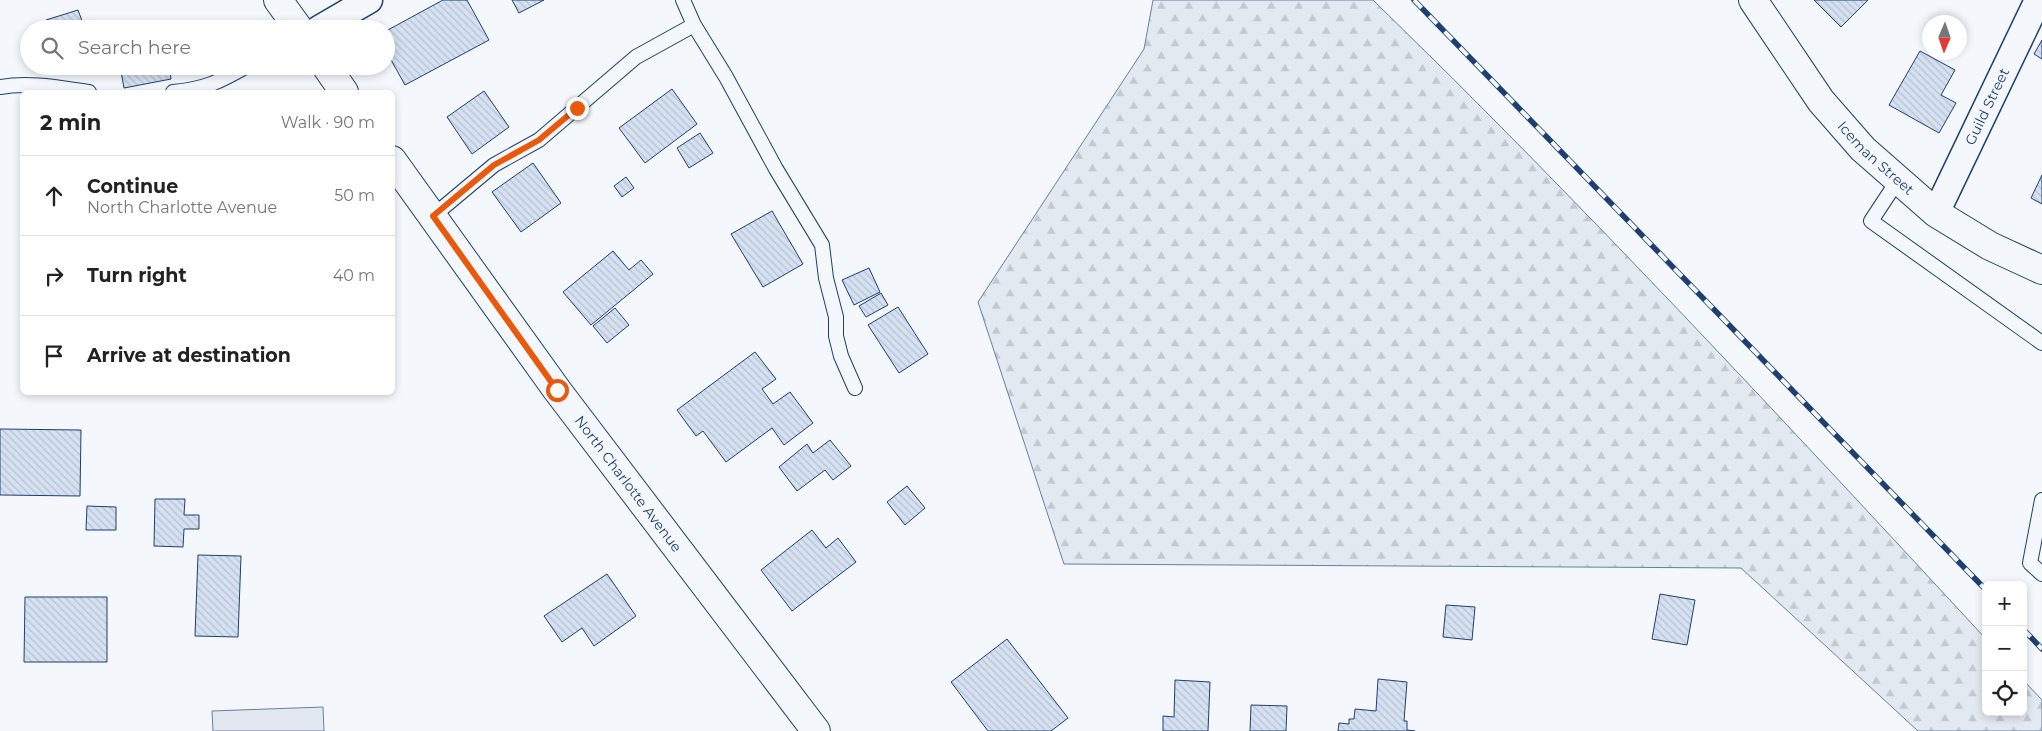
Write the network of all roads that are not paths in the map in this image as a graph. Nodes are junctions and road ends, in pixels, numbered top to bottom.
1 (278, 0) edge
2 (370, 0) edge
3 (683, 0) edge
4 (1753, 0) edge
5 (2038, 0) edge
6 (292, 20) edge
7 (335, 20) edge
8 (694, 25) junction
9 (232, 75) edge
10 (332, 75) edge
11 (0, 87) edge
12 (73, 90) edge
13 (195, 90) edge
14 (343, 90) edge
15 (395, 164) edge
16 (1898, 180) junction
17 (1936, 213) junction
18 (433, 216) junction
19 (2042, 270) edge
20 (2042, 343) edge
21 (855, 388) dead end
22 (2042, 500) edge
23 (2042, 574) edge
24 (816, 731) edge

1 - 6 main road
2 - 7 street
3 - 8 lane
4 - 16 main road, Iceman Street
5 - 17 street, Guild Street
8 - 18 lane
8 - 21 lane
9 - 13 lane
10 - 14 main road
11 - 12 lane
15 - 18 main road, North Charlotte Avenue
16 - 17 main road, Iceman Street
16 - 20 lane
17 - 19 main road, Iceman Street
18 - 24 main road, North Charlotte Avenue
22 - 23 lane

